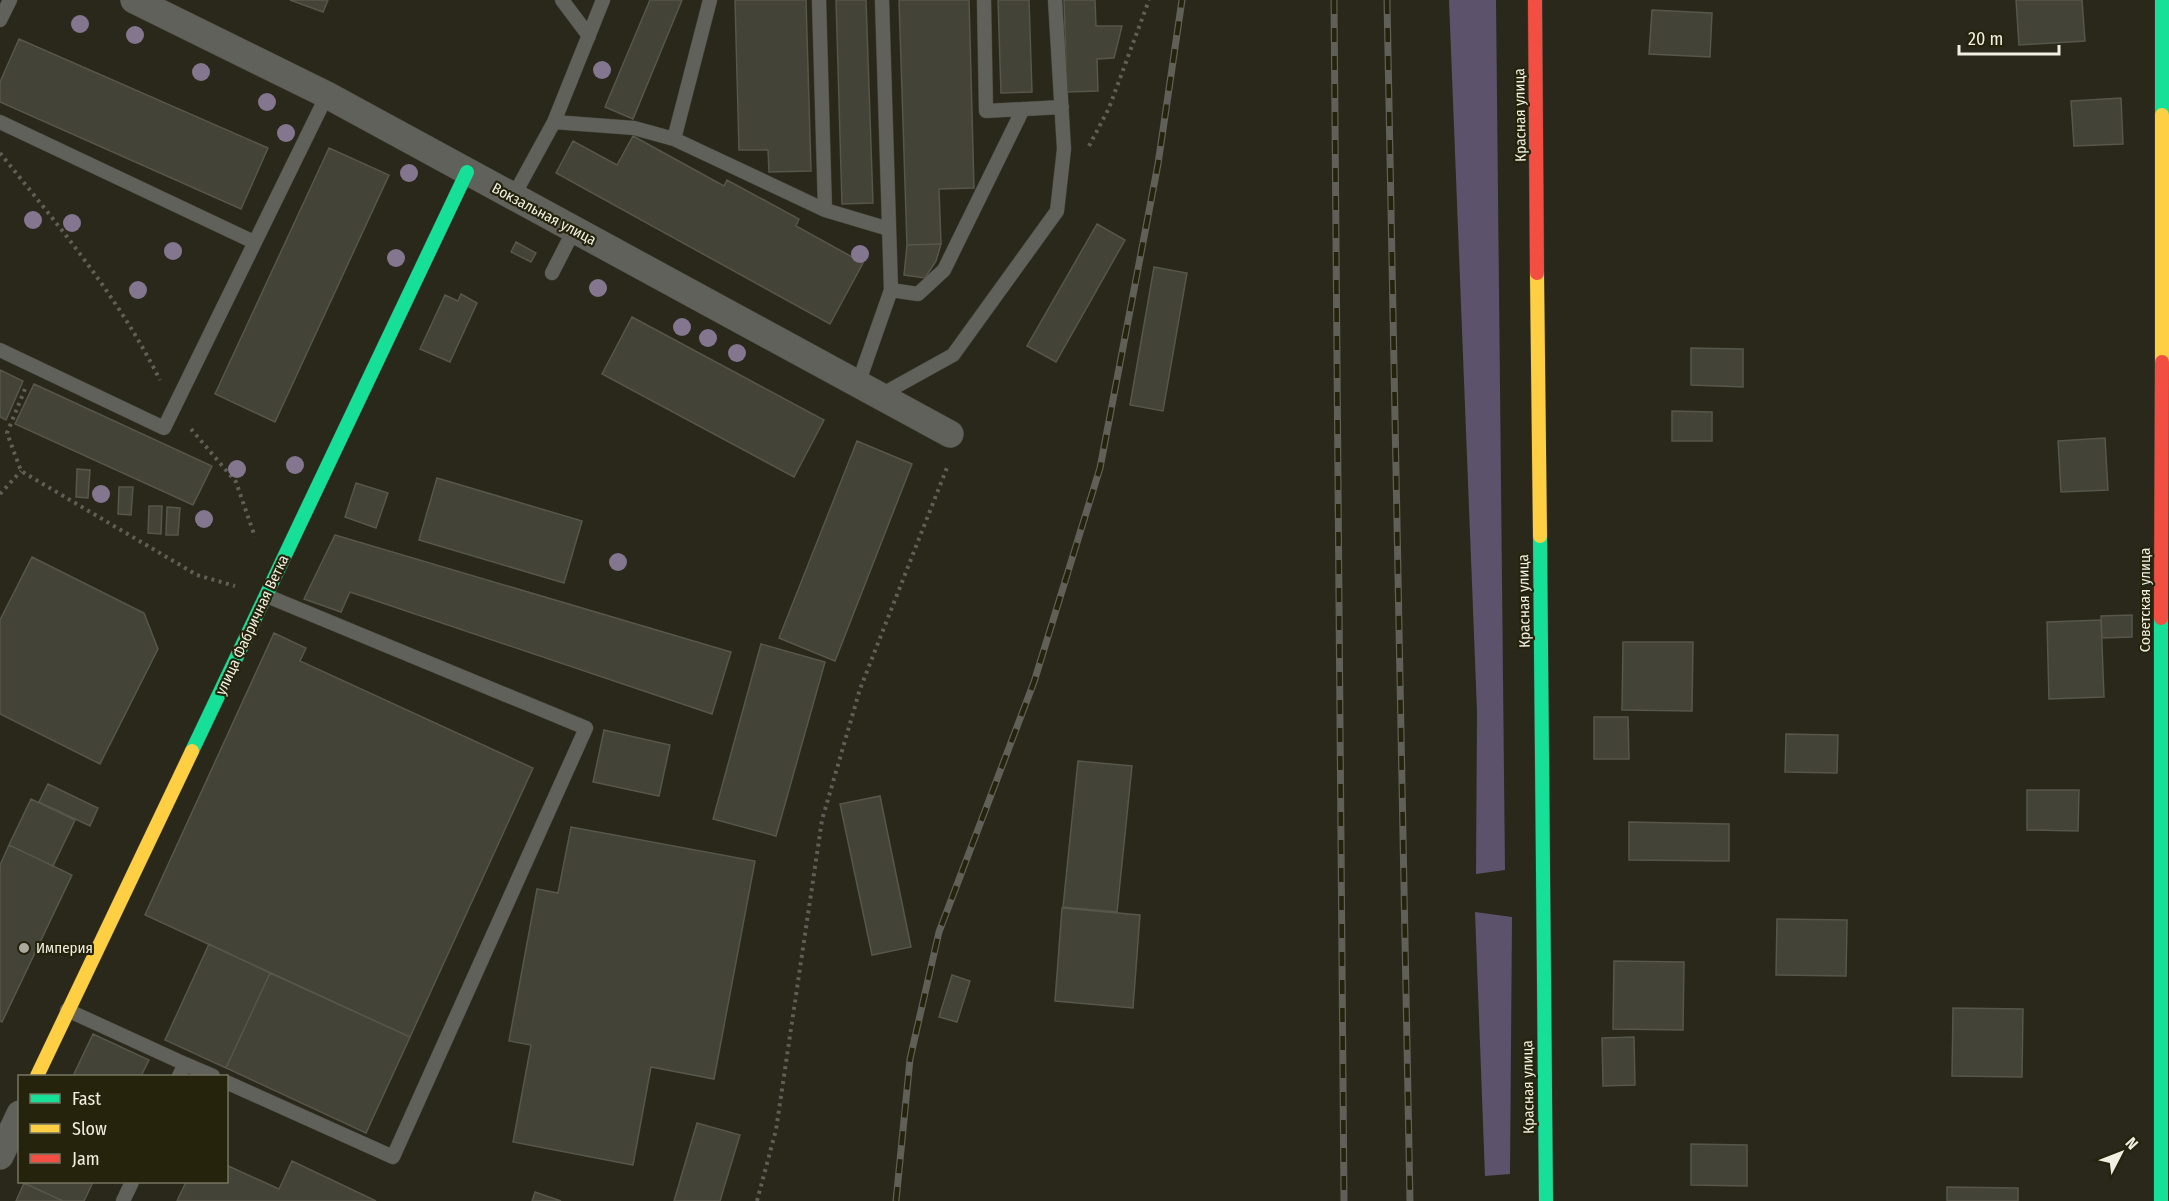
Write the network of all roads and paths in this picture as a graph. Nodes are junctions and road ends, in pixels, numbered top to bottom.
1 (10, 0) edge
2 (134, 0) edge
3 (562, 0) edge
4 (603, 0) edge
5 (710, 0) edge
6 (819, 0) edge
7 (882, 0) edge
8 (984, 0) edge
9 (1055, 0) edge
10 (1149, 0) edge
11 (1535, 0) edge
12 (2162, 0) edge
13 (0, 20) edge
14 (589, 36) junction
15 (327, 95) junction
16 (1062, 107) junction
17 (1023, 109) junction
18 (0, 122) edge
19 (554, 122) junction
20 (674, 139) junction
21 (1088, 149) dead end
22 (0, 153) edge
23 (467, 172) junction
24 (513, 197) junction
25 (825, 210) junction
26 (574, 230) junction
27 (889, 230) junction
28 (254, 242) junction
29 (552, 273) dead end
30 (891, 290) junction
31 (0, 350) edge
32 (34, 366) junction
33 (868, 390) junction
34 (174, 408) junction
35 (950, 434) joint
36 (21, 471) junction
37 (0, 494) edge
38 (274, 577) junction
39 (267, 596) junction
40 (67, 1010) junction
41 (182, 1070) edge
42 (38, 1075) edge
43 (204, 1075) edge
44 (228, 1083) edge
45 (18, 1118) edge
46 (0, 1156) edge
47 (132, 1183) edge
48 (123, 1201) edge
49 (757, 1201) edge
50 (1546, 1201) edge
51 (2161, 1201) edge

1 - 13 lane
2 - 15 street, Вокзальная улица
3 - 14 lane
4 - 14 lane
5 - 20 lane
6 - 25 lane
7 - 27 lane
8 - 17 lane
9 - 16 lane
10 - 21 path
11 - 50 street, Красная улица
12 - 51 street, Советская улица
14 - 19 lane
15 - 23 street, Вокзальная улица
15 - 28 lane
16 - 17 lane
16 - 33 lane
17 - 30 lane
18 - 28 lane
19 - 20 lane
19 - 24 lane
20 - 25 lane
22 - 34 path
23 - 24 street, Вокзальная улица
23 - 38 street, улица Фабричная Ветка
24 - 26 street, Вокзальная улица
25 - 27 lane
26 - 29 lane
26 - 33 street, Вокзальная улица
27 - 30 lane
28 - 34 lane
30 - 33 lane
31 - 32 lane
32 - 34 lane
32 - 36 path
33 - 35 street, Вокзальная улица
34 - 38 path
35 - 49 path
36 - 37 path
36 - 39 path
38 - 39 street, улица Фабричная Ветка
39 - 40 street, улица Фабричная Ветка
39 - 44 lane
40 - 41 lane
40 - 42 street, улица Фабричная Ветка
41 - 43 lane
45 - 46 street
47 - 48 lane

